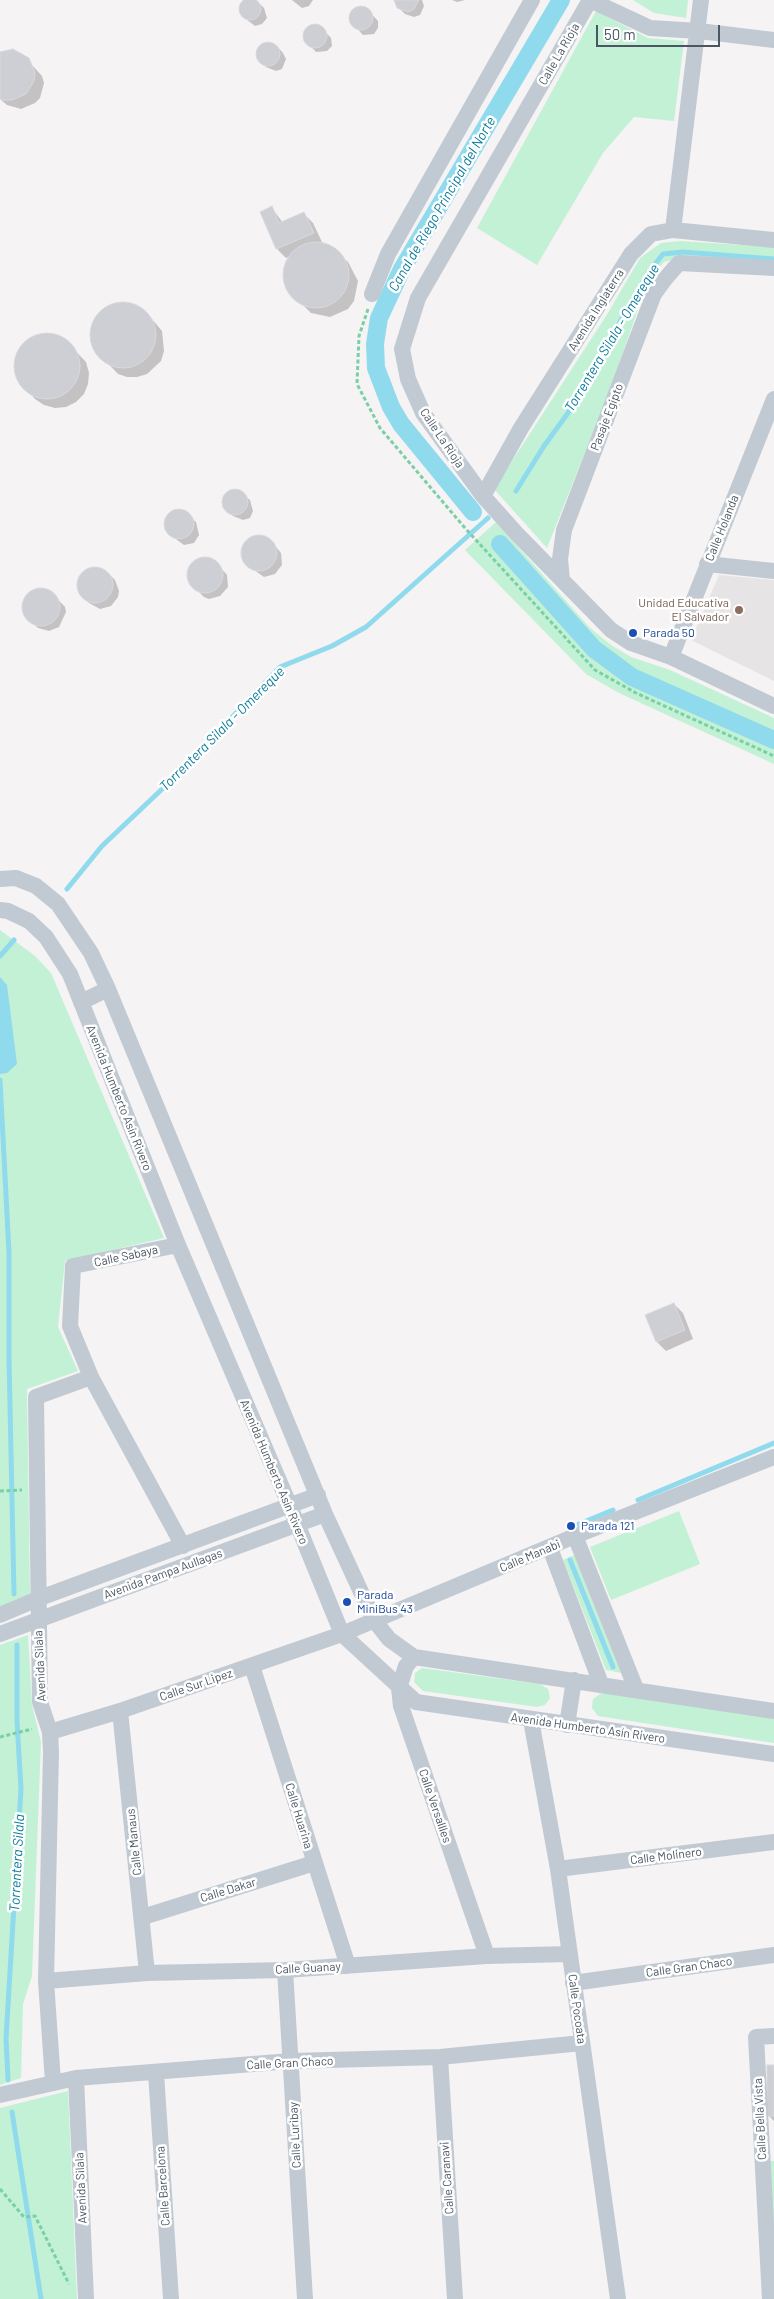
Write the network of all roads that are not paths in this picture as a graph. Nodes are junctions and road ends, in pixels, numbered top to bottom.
1 (532, 0) edge
2 (590, 0) edge
3 (701, 0) edge
4 (699, 31) junction
5 (774, 40) edge
6 (672, 230) junction
7 (774, 240) edge
8 (774, 268) edge
9 (372, 294) dead end
10 (774, 399) edge
11 (483, 496) junction
12 (707, 564) junction
13 (774, 571) edge
14 (562, 580) junction
15 (670, 657) junction
16 (774, 706) edge
17 (0, 879) edge
18 (0, 910) edge
19 (108, 989) junction
20 (81, 1002) junction
21 (178, 1245) junction
22 (91, 1377) junction
23 (774, 1457) edge
24 (318, 1496) junction
25 (289, 1504) junction
26 (325, 1514) junction
27 (297, 1526) junction
28 (575, 1536) junction
29 (183, 1546) junction
30 (550, 1548) junction
31 (40, 1598) junction
32 (0, 1615) edge
33 (38, 1620) junction
34 (374, 1620) junction
35 (0, 1634) edge
36 (342, 1634) junction
37 (414, 1657) junction
38 (252, 1666) junction
39 (574, 1680) junction
40 (601, 1684) junction
41 (399, 1688) junction
42 (636, 1689) junction
43 (120, 1711) junction
44 (774, 1711) edge
45 (531, 1720) junction
46 (567, 1725) junction
47 (50, 1732) junction
48 (774, 1754) edge
49 (774, 1842) edge
50 (314, 1863) junction
51 (558, 1869) junction
52 (143, 1917) junction
53 (570, 1954) junction
54 (774, 1955) edge
55 (487, 1956) junction
56 (348, 1966) junction
57 (285, 1970) junction
58 (147, 1973) junction
59 (46, 1981) junction
60 (573, 1983) junction
61 (774, 2036) edge
62 (582, 2043) junction
63 (440, 2057) junction
64 (291, 2061) junction
65 (156, 2072) junction
66 (76, 2078) junction
67 (53, 2082) junction
68 (0, 2095) edge
69 (770, 2249) edge
70 (85, 2292) edge
71 (171, 2299) edge
72 (305, 2299) edge
73 (455, 2299) edge
74 (618, 2299) edge
75 (770, 2299) edge

1 - 9 street
2 - 4 street
2 - 11 street, Calle La Rioja
3 - 4 street
4 - 5 street
4 - 6 street
6 - 7 street, Avenida Inglaterra
6 - 11 street, Avenida Inglaterra
8 - 14 street, Pasaje Egipto
10 - 12 street, Calle Holanda
11 - 14 street, Calle La Rioja
12 - 13 street
12 - 15 street, Calle Holanda
14 - 15 street, Calle La Rioja
15 - 16 street, Calle La Rioja
17 - 19 street
18 - 20 street, Avenida Humberto Asín Rivero
19 - 20 street
19 - 24 street
20 - 21 street, Avenida Humberto Asín Rivero
21 - 22 street, Calle Sabaya
21 - 25 street, Avenida Humberto Asín Rivero
22 - 29 street
22 - 31 street, Avenida Silala
23 - 28 street, Calle Manabi
24 - 25 street, Avenida Pampa Aullagas
24 - 26 street
25 - 27 street, Avenida Humberto Asín Rivero
25 - 29 street, Avenida Pampa Aullagas
26 - 27 street, Avenida Pampa Aullagas
26 - 34 street
27 - 33 street, Avenida Pampa Aullagas
27 - 36 street, Avenida Humberto Asín Rivero
28 - 30 street, Calle Manabi
28 - 42 street
29 - 31 street, Avenida Pampa Aullagas
30 - 34 street, Calle Manabi
30 - 40 street
31 - 32 street, Avenida Pampa Aullagas
31 - 33 street, Avenida Silala
33 - 35 street, Avenida Pampa Aullagas
33 - 47 street, Avenida Silala
34 - 36 street, Calle Manabi
34 - 37 street
36 - 38 street, Calle Sur Lipez
36 - 41 street, Avenida Humberto Asín Rivero
37 - 39 street
37 - 41 street, Calle Versallles
38 - 43 street, Calle Sur Lipez
38 - 50 street, Calle Huarina
39 - 40 street
39 - 46 street
40 - 42 street
41 - 45 street, Avenida Humberto Asín Rivero
41 - 55 street, Calle Versallles
42 - 44 street
43 - 47 street, Calle Sur Lipez
43 - 52 street, Calle Manaus
45 - 46 street, Avenida Humberto Asín Rivero
45 - 51 street, Calle Pocoata
46 - 48 street, Avenida Humberto Asín Rivero
47 - 59 street, Avenida Silala
49 - 51 street, Calle Molinero
50 - 52 street, Calle Dakar
50 - 56 street, Calle Huarina
51 - 53 street, Calle Pocoata
52 - 58 street, Calle Manaus
53 - 55 street, Calle Guanay
53 - 60 street, Calle Pocoata
54 - 60 street, Calle Gran Chaco
55 - 56 street, Calle Guanay
56 - 57 street, Calle Guanay
57 - 58 street, Calle Guanay
57 - 64 street, Calle Luribay
58 - 59 street, Calle Guanay
59 - 67 street, Avenida Silala
60 - 62 street, Calle Pocoata
61 - 69 street, Calle Bella Vista
62 - 63 street, Calle Gran Chaco
62 - 74 street, Calle Pocoata
63 - 64 street, Calle Gran Chaco
63 - 73 street, Calle Caranavi
64 - 65 street, Calle Gran Chaco
64 - 72 street, Calle Luribay
65 - 66 street, Calle Gran Chaco
65 - 71 street, Calle Barcelona
66 - 67 street, Calle Gran Chaco
66 - 70 street, Avenida Silala
67 - 68 street, Calle Gran Chaco
69 - 75 street, Calle Bella Vista

